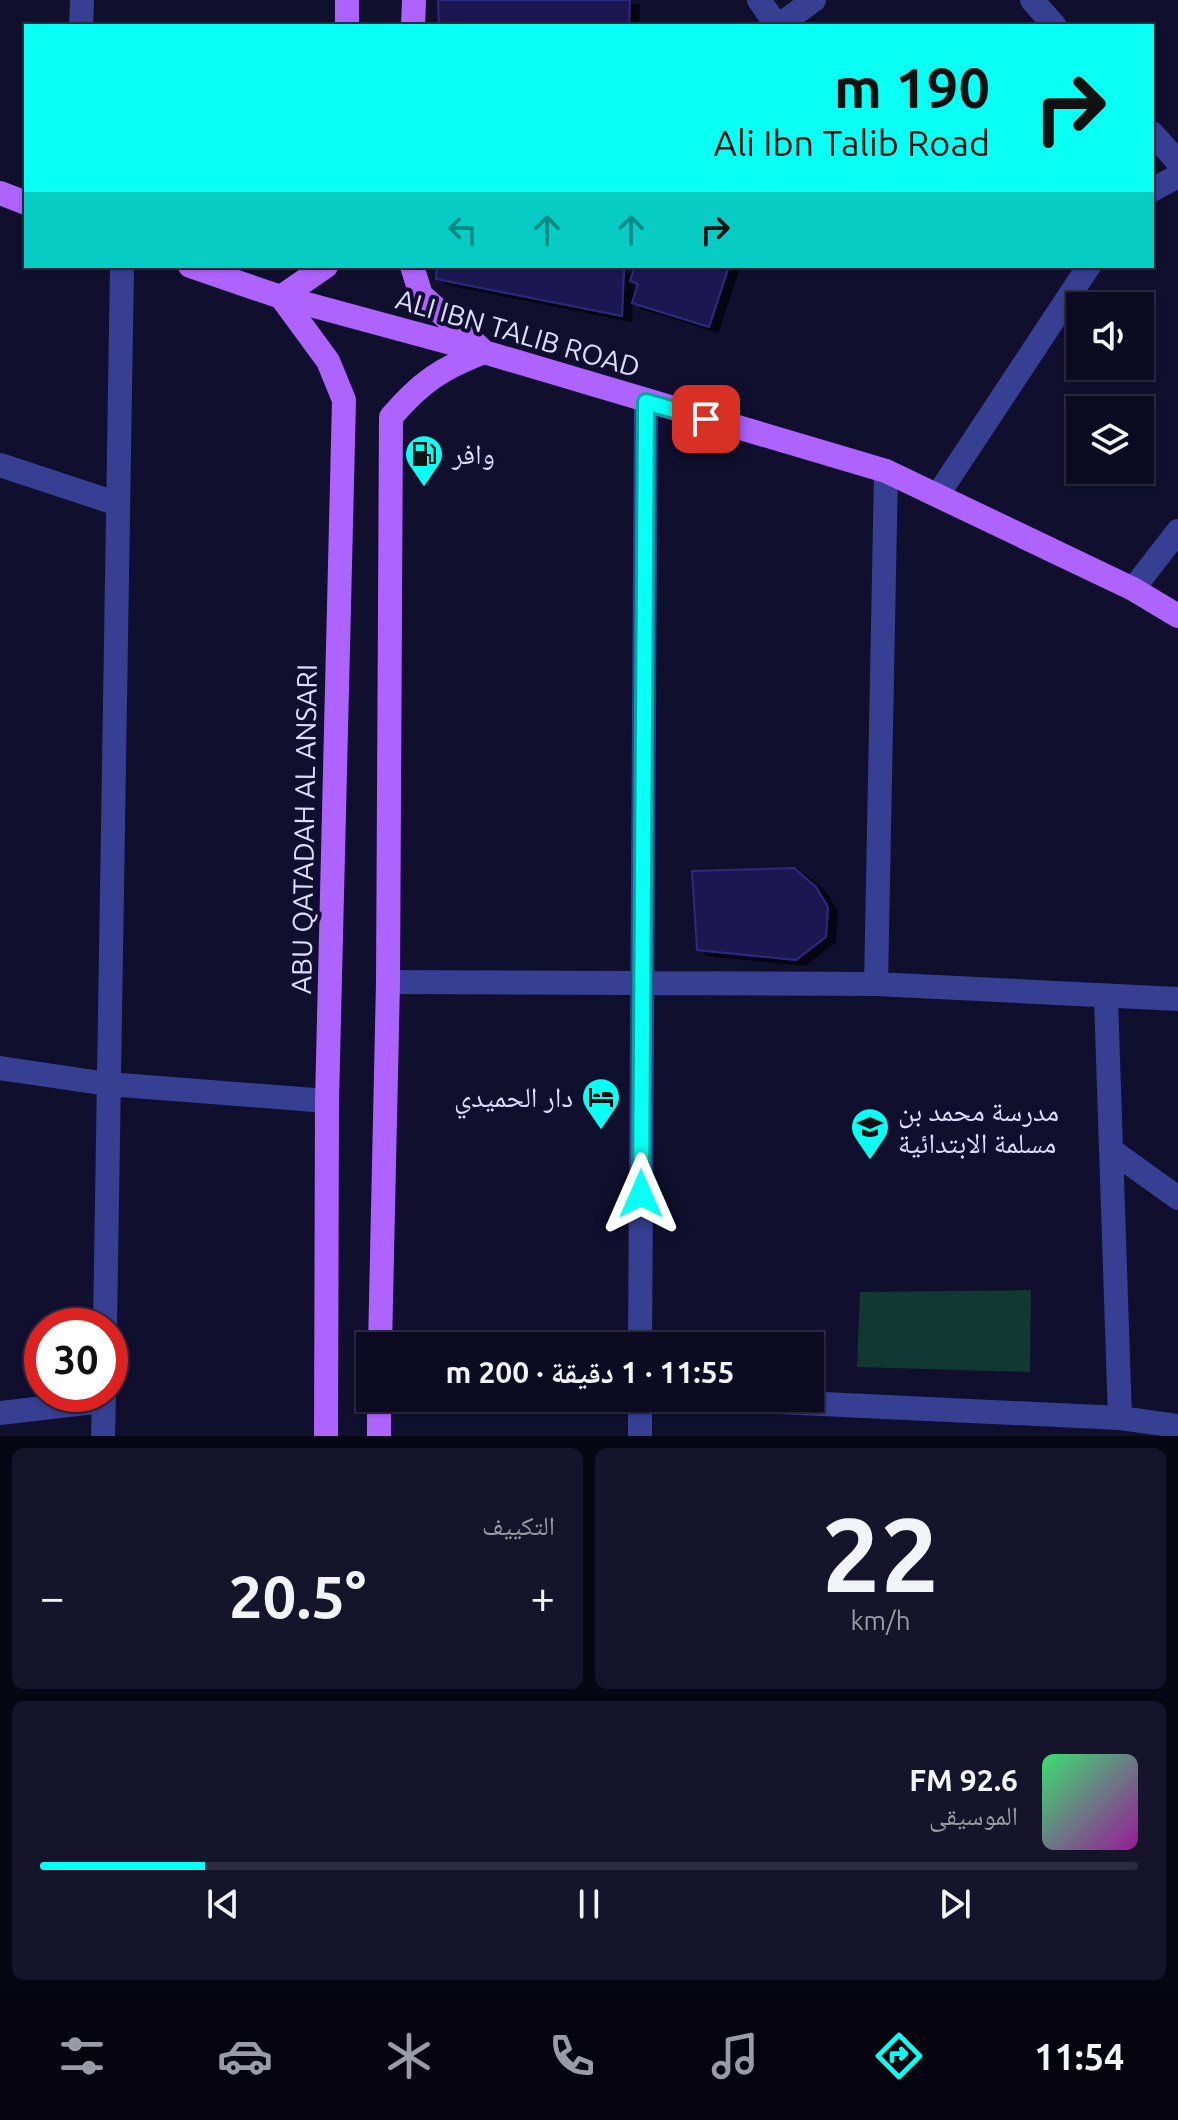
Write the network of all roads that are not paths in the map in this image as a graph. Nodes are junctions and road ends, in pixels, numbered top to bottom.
1 (82, 0) edge
2 (347, 0) edge
3 (414, 0) edge
4 (759, 0) edge
5 (814, 0) edge
6 (1032, 0) edge
7 (81, 24) edge
8 (347, 24) edge
9 (413, 24) edge
10 (776, 24) edge
11 (780, 24) edge
12 (1053, 24) edge
13 (1154, 135) edge
14 (1178, 162) edge
15 (1178, 176) edge
16 (1154, 189) edge
17 (0, 193) edge
18 (24, 202) edge
19 (122, 268) edge
20 (196, 268) edge
21 (323, 268) edge
22 (413, 268) edge
23 (1085, 268) edge
24 (281, 297) junction
25 (484, 352) junction
26 (646, 402) junction
27 (0, 465) edge
28 (886, 471) junction
29 (939, 493) junction
30 (118, 504) junction
31 (1178, 531) edge
32 (1133, 589) junction
33 (1178, 616) edge
34 (642, 981) junction
35 (388, 982) junction
36 (876, 984) junction
37 (1106, 998) junction
38 (1178, 999) edge
39 (0, 1068) edge
40 (108, 1084) junction
41 (327, 1101) junction
42 (1111, 1150) junction
43 (1178, 1198) edge
44 (105, 1308) edge
45 (380, 1332) edge
46 (640, 1332) edge
47 (824, 1404) edge
48 (24, 1409) edge
49 (104, 1412) edge
50 (379, 1412) edge
51 (640, 1412) edge
52 (0, 1413) edge
53 (1120, 1418) junction
54 (1178, 1426) edge
55 (103, 1436) edge
56 (326, 1436) edge
57 (379, 1436) edge
58 (640, 1436) edge

1 - 7 street
2 - 8 main road
3 - 9 main road
4 - 10 street
5 - 11 street
6 - 12 street
13 - 14 street
15 - 16 street
17 - 18 main road
19 - 30 street
20 - 24 main road, ALI IBN TALIB ROAD
21 - 24 main road
22 - 25 main road
23 - 29 street
24 - 25 main road, ALI IBN TALIB ROAD
24 - 41 main road, ABU QATADAH AL ANSARI
25 - 26 main road, ALI IBN TALIB ROAD
25 - 35 main road
26 - 28 main road, ALI IBN TALIB ROAD
26 - 34 street
27 - 30 street
28 - 29 main road, ALI IBN TALIB ROAD
28 - 36 street
29 - 32 main road, ALI IBN TALIB ROAD
30 - 40 street
31 - 32 street
32 - 33 main road, ALI IBN TALIB ROAD
34 - 35 street
34 - 36 street
34 - 46 street
35 - 45 main road
36 - 37 street
37 - 38 street
37 - 42 street
39 - 40 street
40 - 41 street
40 - 44 street
41 - 56 main road, ABU QATADAH AL ANSARI
42 - 43 street
42 - 53 street
47 - 53 street
48 - 52 street
49 - 55 street
50 - 57 main road
51 - 58 street
53 - 54 street

